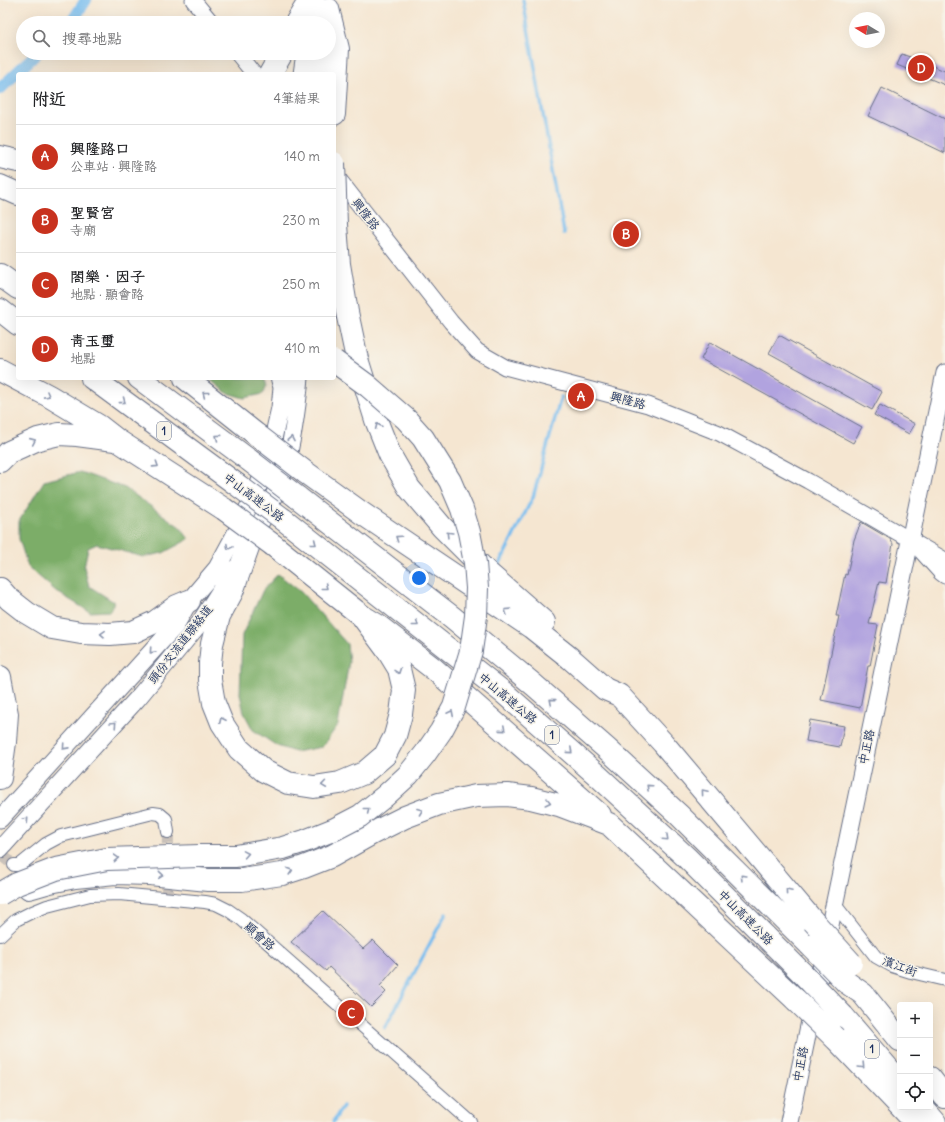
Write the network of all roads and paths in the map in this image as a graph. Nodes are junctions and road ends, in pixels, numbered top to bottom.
1 (193, 0) edge
2 (322, 6) edge
3 (206, 16) edge
4 (307, 16) edge
5 (316, 16) edge
6 (326, 16) edge
7 (336, 44) edge
8 (243, 60) edge
9 (304, 60) edge
10 (320, 60) edge
11 (252, 72) edge
12 (302, 72) edge
13 (318, 72) edge
14 (336, 82) edge
15 (0, 157) edge
16 (16, 161) edge
17 (336, 176) edge
18 (0, 186) edge
19 (16, 193) edge
20 (336, 225) edge
21 (0, 275) edge
22 (16, 287) edge
23 (0, 310) edge
24 (16, 322) edge
25 (336, 362) edge
26 (0, 370) edge
27 (945, 373) edge
28 (16, 379) edge
29 (18, 380) edge
30 (95, 380) edge
31 (142, 380) edge
32 (187, 380) edge
33 (287, 380) edge
34 (287, 380) edge
35 (117, 440) junction
36 (0, 461) edge
37 (910, 539) junction
38 (248, 546) junction
39 (945, 560) edge
40 (945, 576) edge
41 (0, 589) edge
42 (189, 601) junction
43 (362, 616) junction
44 (0, 677) edge
45 (619, 695) junction
46 (0, 778) edge
47 (0, 819) edge
48 (609, 824) junction
49 (168, 832) tunnel mouth
50 (0, 849) edge
51 (14, 865) dead end
52 (0, 894) edge
53 (0, 899) edge
54 (833, 902) junction
55 (0, 935) edge
56 (945, 980) edge
57 (863, 994) junction
58 (898, 1038) edge
59 (897, 1079) edge
60 (933, 1082) edge
61 (945, 1097) edge
62 (897, 1104) edge
63 (903, 1110) edge
64 (925, 1110) edge
65 (471, 1122) edge
66 (789, 1122) edge
67 (915, 1122) edge
68 (935, 1122) edge

1 - 3 street
2 - 4 highway
2 - 5 main road
2 - 6 highway
7 - 14 highway
8 - 11 street
9 - 12 main road
10 - 13 main road
15 - 16 highway
17 - 37 street, 興隆路
18 - 19 highway
45 -> 20 highway, bridge
21 - 22 highway
23 - 24 highway
52 -> 25 highway, bridge
26 -> 28 highway
27 - 37 main road, 中正路
29 -> 35 highway
30 -> 59 highway, 中山高速公路 / 1, bridge
57 -> 31 highway, 1, bridge
45 -> 32 highway, bridge
38 -> 33 main road, 頭份交流道聯絡道
34 -> 42 main road, 頭份交流道聯絡道
36 -> 35 highway
35 -> 43 highway, bridge
37 - 39 street, 興隆路
37 - 40 street
37 - 54 main road, 中正路
43 -> 38 highway
50 -> 38 main road, 頭份交流道聯絡道
42 -> 41 highway
42 -> 47 main road, 頭份交流道聯絡道
43 -> 48 highway
44 - 46 highway
57 -> 45 highway, bridge
53 -> 48 highway
48 -> 62 highway, bridge
49 - 51 street
54 - 56 street, 濱江街
54 - 66 main road, 中正路
55 - 65 street, 顯會路
57 - 58 highway, 1
60 - 61 highway
63 - 67 highway
64 - 68 highway

